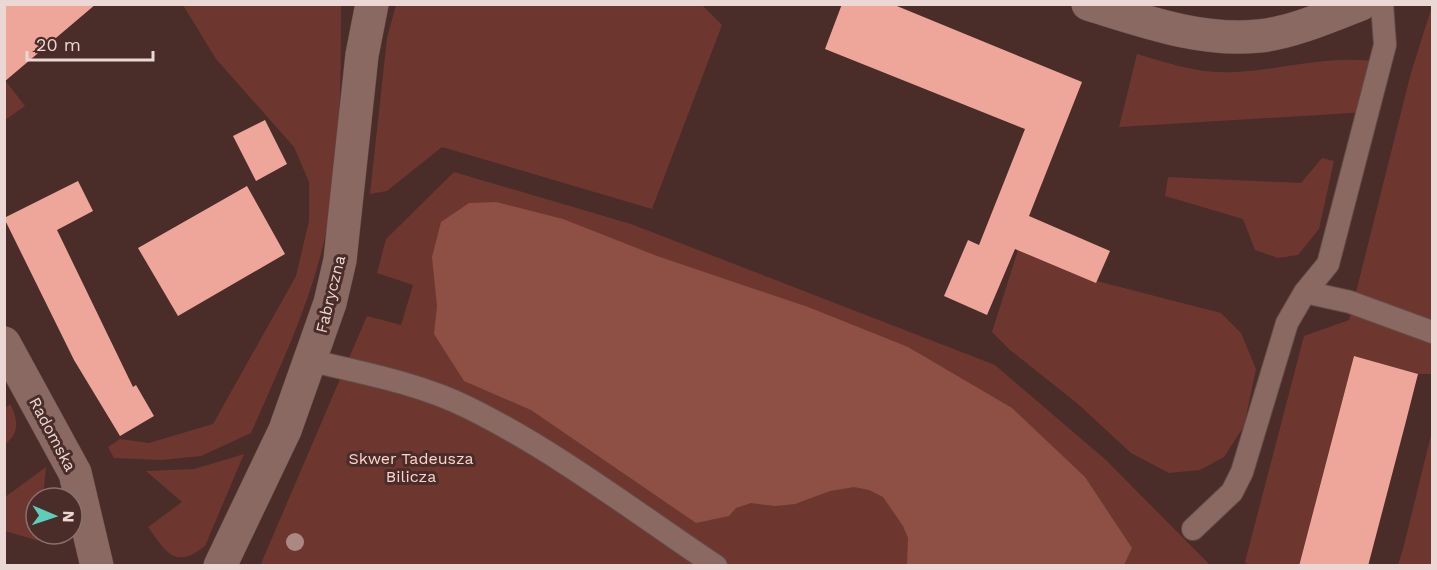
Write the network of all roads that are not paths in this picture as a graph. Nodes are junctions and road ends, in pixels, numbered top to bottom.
1 (372, 4) edge
2 (1088, 4) edge
3 (1361, 4) edge
4 (1383, 4) edge
5 (1305, 292) junction
6 (1432, 332) edge
7 (4, 343) edge
8 (312, 361) junction
9 (1193, 529) dead end
10 (97, 566) edge
11 (220, 566) edge
12 (716, 566) edge

1 - 8 street, Fabryczna
2 - 3 street
4 - 5 lane
5 - 6 lane
5 - 9 lane
7 - 10 street, Radomska
8 - 11 street, Fabryczna
8 - 12 lane

